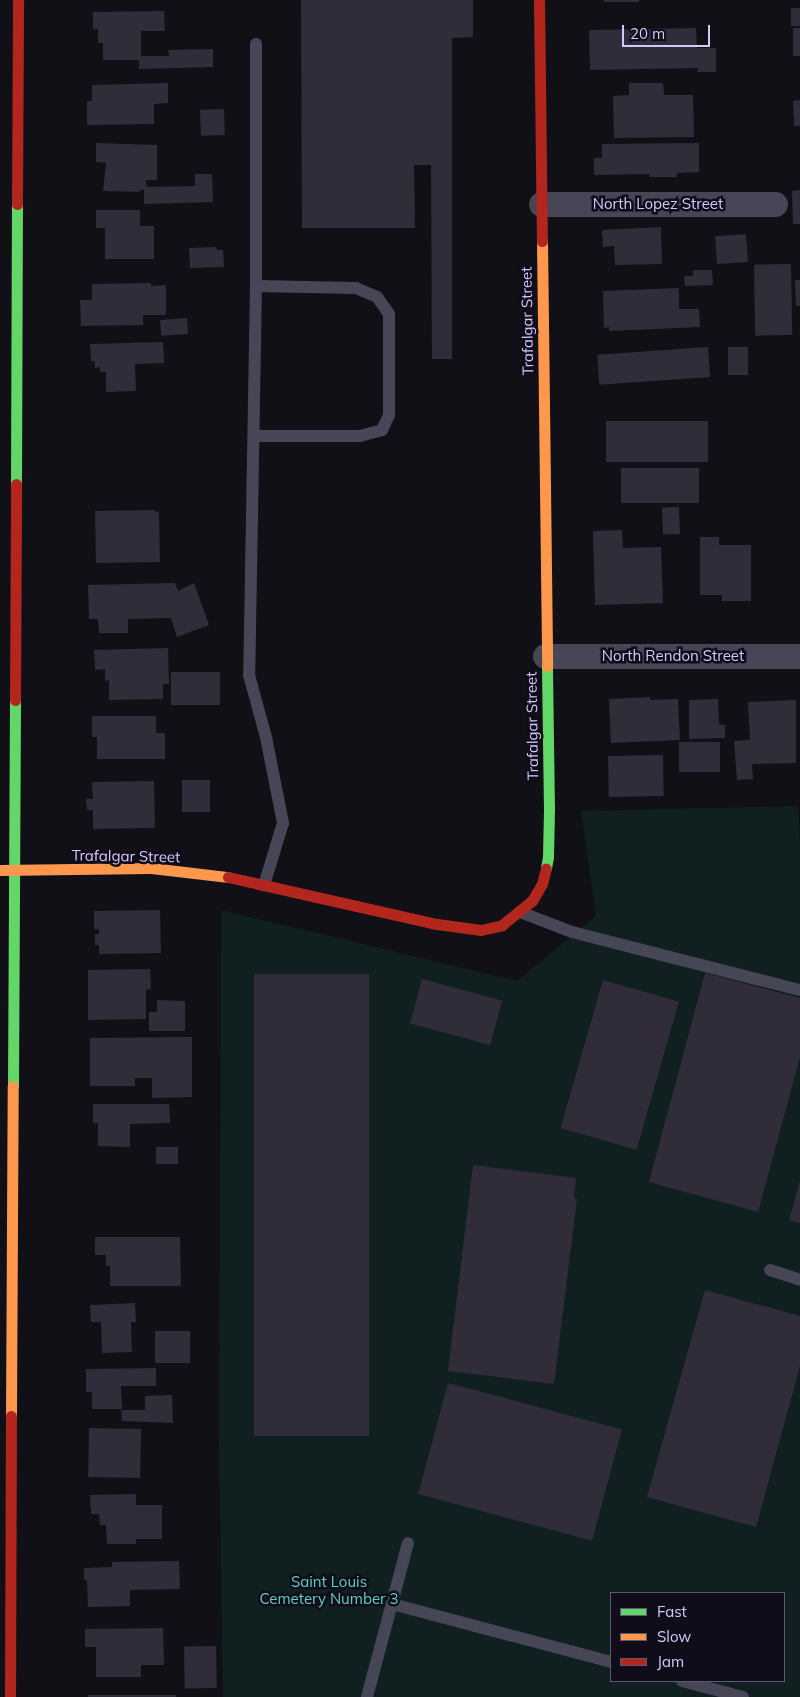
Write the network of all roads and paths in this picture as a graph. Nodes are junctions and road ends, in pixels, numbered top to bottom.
1 (18, 0) edge
2 (539, 0) edge
3 (256, 44) dead end
4 (541, 204) junction
5 (775, 204) dead end
6 (256, 286) junction
7 (254, 436) junction
8 (8, 497) edge
9 (545, 656) junction
10 (800, 656) edge
11 (0, 870) edge
12 (13, 870) junction
13 (264, 885) junction
14 (520, 912) junction
15 (800, 990) edge
16 (6, 1226) edge
17 (770, 1270) dead end
18 (800, 1280) edge
19 (408, 1543) dead end
20 (392, 1604) junction
21 (610, 1662) edge
22 (686, 1682) edge
23 (10, 1697) edge
24 (368, 1697) edge
25 (744, 1697) edge

1 - 8 street
2 - 4 street, Trafalgar Street
3 - 6 lane
4 - 5 street, North Lopez Street
4 - 9 street, Trafalgar Street
6 - 7 lane
6 - 7 lane
7 - 13 lane
8 - 12 street
9 - 10 street, North Rendon Street
9 - 14 street, Trafalgar Street
11 - 12 street, Trafalgar Street
12 - 13 street, Trafalgar Street
12 - 16 street
13 - 14 street, Trafalgar Street
14 - 15 lane
16 - 23 street
17 - 18 lane
19 - 20 lane
20 - 21 lane
20 - 24 lane
22 - 25 lane

